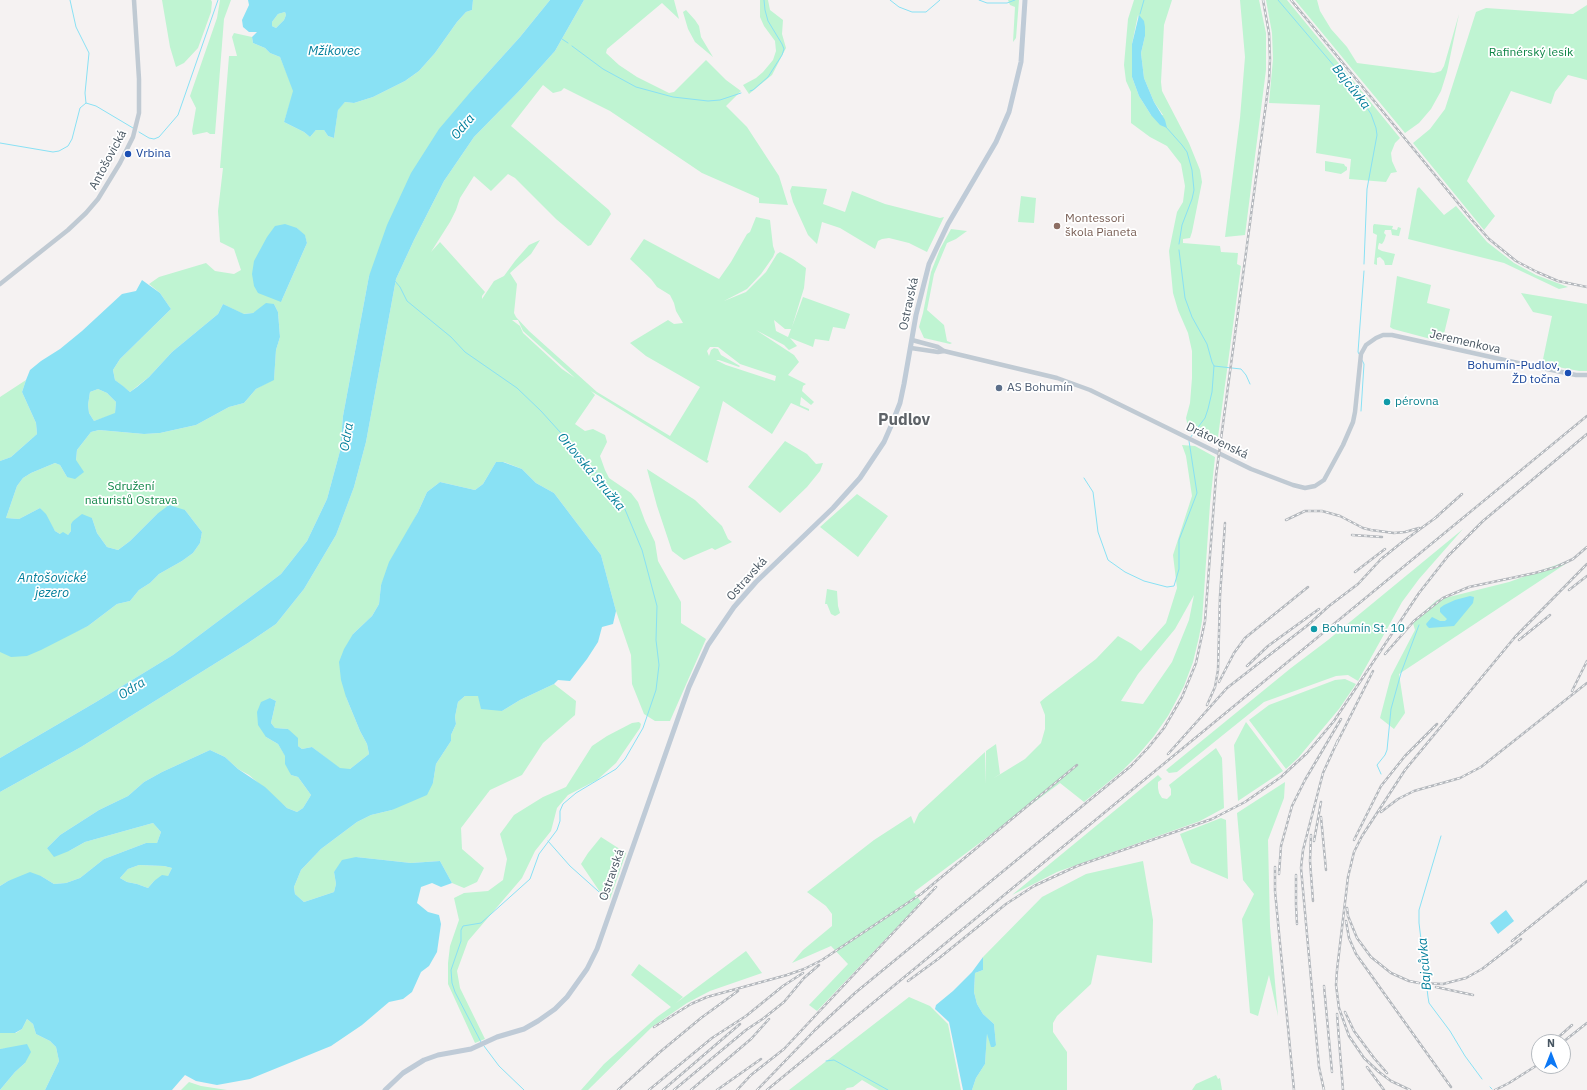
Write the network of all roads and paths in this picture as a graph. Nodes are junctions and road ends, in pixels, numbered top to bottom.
1 (134, 0) edge
2 (1025, 0) edge
3 (0, 284) edge
4 (1385, 335) joint
5 (912, 340) junction
6 (911, 348) junction
7 (944, 351) junction
8 (1587, 375) edge
9 (385, 1090) edge

1 - 3 street, Antošovická
2 - 5 main road, Ostravská
4 - 7 street, Drátovenská
4 - 8 street, Jeremenkova
5 - 6 main road, Ostravská
5 - 7 street, Drátovenská
6 - 7 street, Drátovenská
6 - 9 main road, Ostravská

